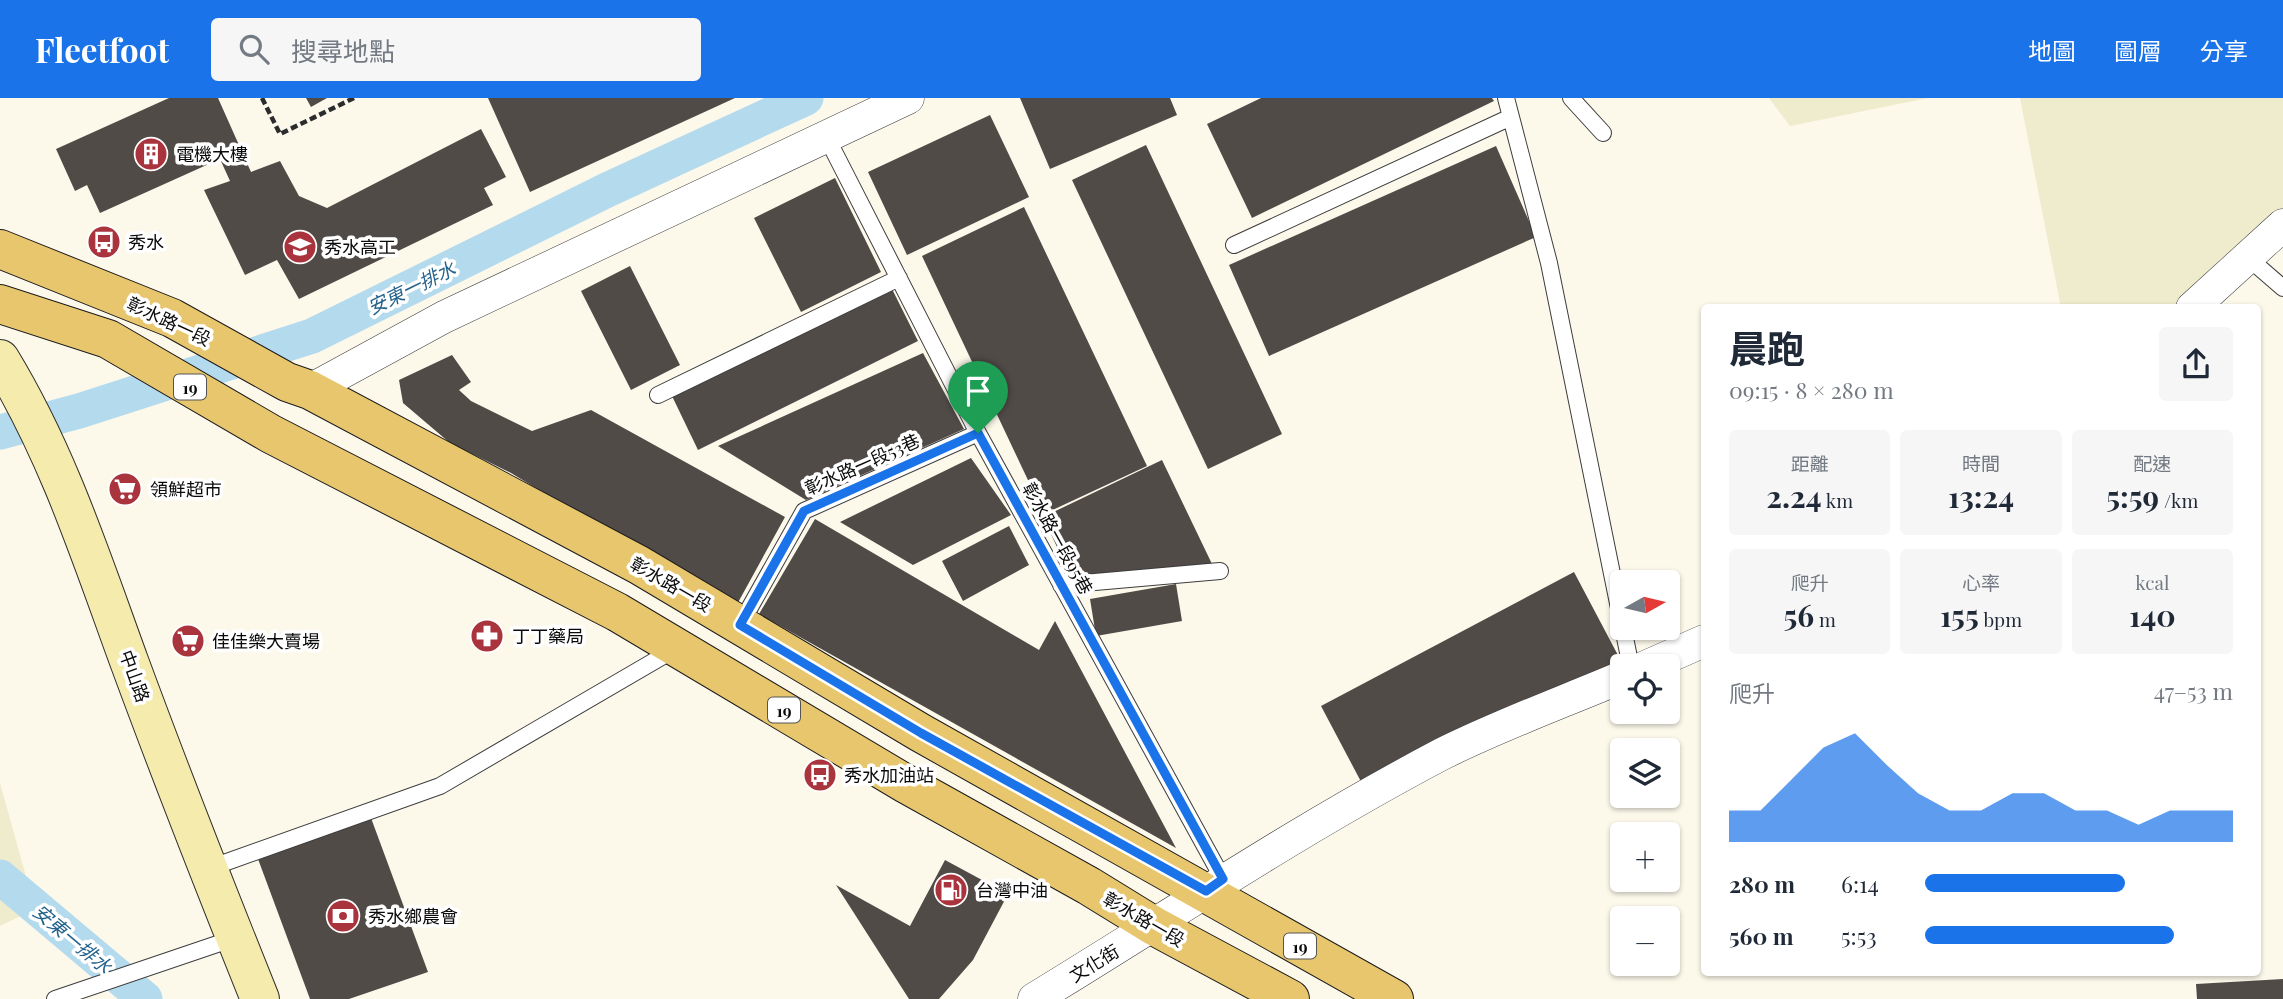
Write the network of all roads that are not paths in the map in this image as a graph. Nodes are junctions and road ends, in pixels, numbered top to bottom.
1 (908, 98) edge
2 (1506, 98) edge
3 (1571, 98) edge
4 (1511, 117) junction
5 (1603, 133) dead end
6 (827, 138) junction
7 (2283, 225) edge
8 (1234, 245) dead end
9 (0, 249) edge
10 (2246, 256) junction
11 (899, 278) junction
12 (2283, 289) edge
13 (0, 304) edge
14 (2196, 304) edge
15 (0, 359) edge
16 (298, 386) junction
17 (658, 395) dead end
18 (978, 433) junction
19 (1612, 570) edge
20 (1220, 571) dead end
21 (1061, 585) junction
22 (740, 625) junction
23 (1701, 642) edge
24 (680, 647) junction
25 (1675, 654) edge
26 (1610, 682) edge
27 (207, 869) junction
28 (1214, 885) junction
29 (1154, 926) junction
30 (235, 938) junction
31 (55, 999) edge
32 (260, 999) edge
33 (1034, 999) edge
34 (1290, 999) edge
35 (1394, 999) edge

1 - 6 street
2 - 4 lane
3 - 5 lane
4 - 8 lane
4 - 19 lane
6 - 11 lane, 彰水路一段95巷
6 - 16 street
7 - 10 street
9 - 16 main road, 彰水路一段 / 19
10 - 12 lane
10 - 14 street
11 - 17 lane
11 - 18 lane, 彰水路一段95巷
13 - 24 main road, 彰水路一段 / 19
15 - 27 street, 中山路
16 - 22 main road, 彰水路一段 / 19
18 - 21 lane, 彰水路一段95巷
18 - 22 lane, 彰水路一段53巷
20 - 21 lane
21 - 28 lane, 彰水路一段95巷
22 - 28 main road, 彰水路一段 / 19
23 - 25 street
24 - 27 lane
24 - 29 main road, 彰水路一段 / 19
26 - 28 street, 文化街
27 - 30 street, 中山路
28 - 29 street, 文化街
28 - 35 main road, 彰水路一段 / 19
29 - 33 street, 文化街
29 - 34 main road, 彰水路一段 / 19
30 - 31 lane
30 - 32 street, 中山路

